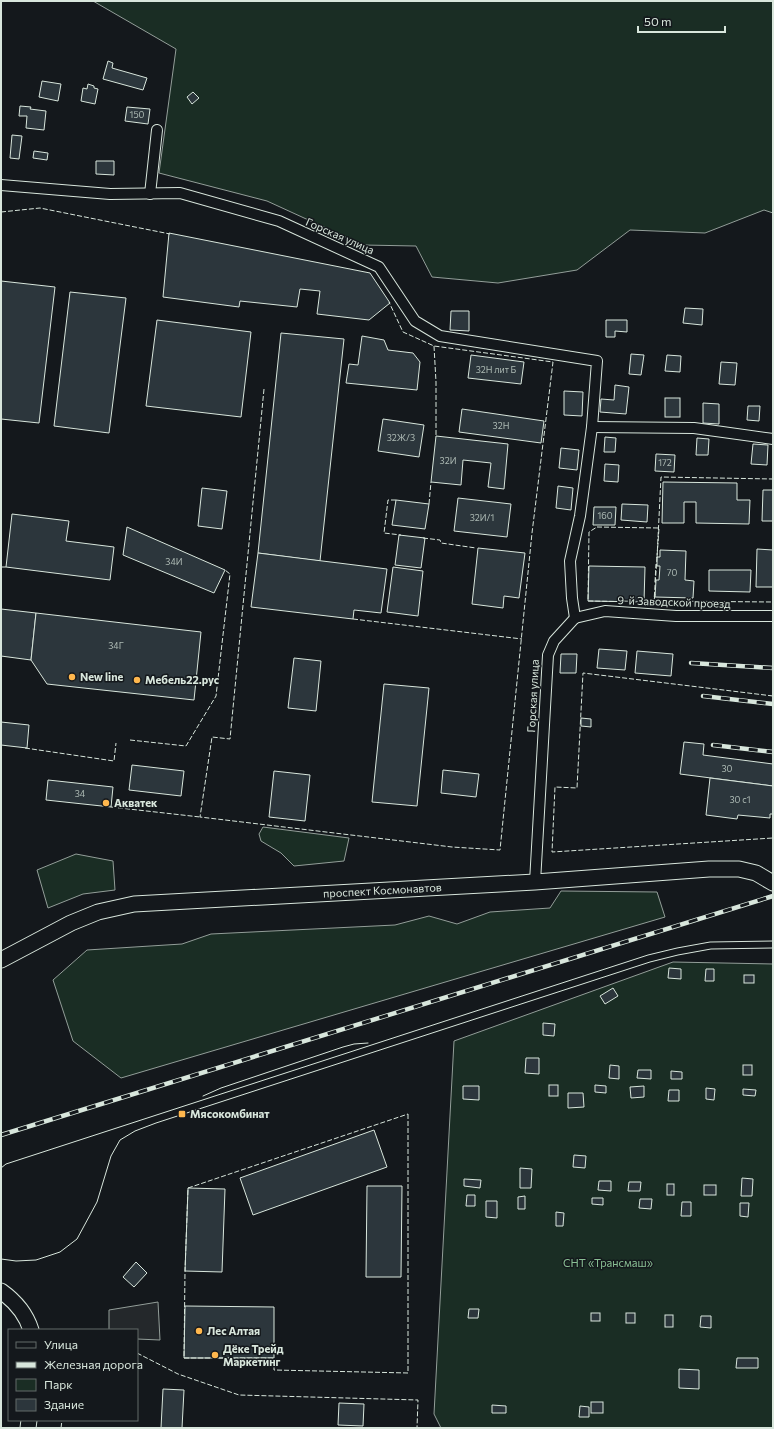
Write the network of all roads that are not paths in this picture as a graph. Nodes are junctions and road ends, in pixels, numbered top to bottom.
1 (157, 130) dead end
2 (1, 185) edge
3 (150, 194) junction
4 (592, 427) junction
5 (772, 436) edge
6 (773, 616) edge
7 (576, 618) junction
8 (535, 882) junction
9 (773, 883) edge
10 (1, 960) edge
11 (1, 1291) edge
12 (31, 1329) edge

1 - 3 street
2 - 3 street, Горская улица
3 - 4 street, Горская улица
4 - 5 street
4 - 7 street, Горская улица
6 - 7 street, 9-й Заводской проезд
7 - 8 street, Горская улица
8 - 9 main road, проспект Космонавтов
8 - 10 main road, проспект Космонавтов
11 - 12 main road

